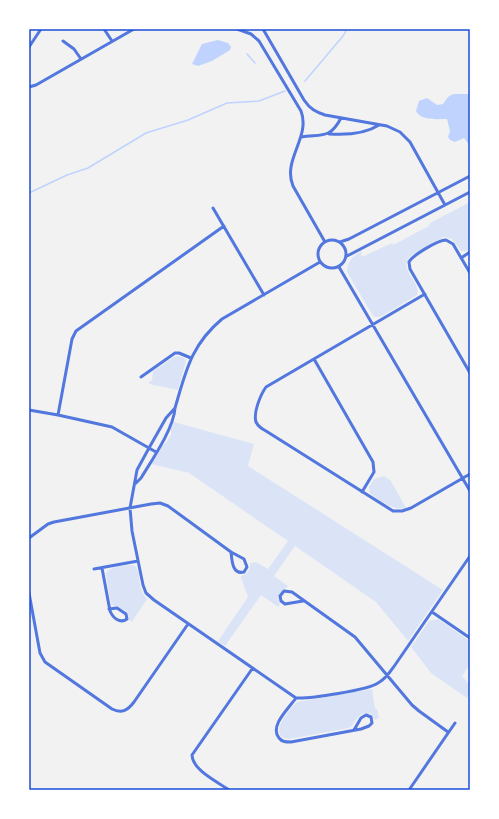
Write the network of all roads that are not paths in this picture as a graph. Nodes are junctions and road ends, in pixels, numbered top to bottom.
1 (41, 29) edge
2 (104, 29) edge
3 (134, 29) edge
4 (237, 29) edge
5 (263, 29) edge
6 (63, 41) dead end
7 (112, 41) junction
8 (29, 47) edge
9 (81, 59) junction
10 (29, 87) edge
11 (341, 118) junction
12 (379, 125) junction
13 (329, 134) junction
14 (301, 137) junction
15 (470, 176) edge
16 (439, 192) junction
17 (470, 192) edge
18 (445, 204) junction
19 (213, 208) dead end
20 (224, 226) junction
21 (325, 242) junction
22 (340, 242) junction
23 (470, 252) edge
24 (347, 256) junction
25 (461, 258) junction
26 (320, 262) junction
27 (340, 267) junction
28 (470, 273) edge
29 (264, 294) junction
30 (425, 294) junction
31 (373, 324) junction
32 (191, 358) junction
33 (314, 359) junction
34 (470, 373) edge
35 (141, 377) dead end
36 (174, 408) junction
37 (29, 410) edge
38 (58, 415) junction
39 (149, 448) junction
40 (156, 452) junction
41 (470, 474) edge
42 (463, 478) junction
43 (136, 483) junction
44 (470, 491) edge
45 (362, 492) junction
46 (130, 508) junction
47 (29, 538) edge
48 (231, 552) junction
49 (470, 556) edge
50 (138, 560) junction
51 (102, 568) junction
52 (94, 569) dead end
53 (29, 593) edge
54 (303, 601) junction
55 (110, 609) junction
56 (432, 612) junction
57 (188, 624) junction
58 (470, 638) edge
59 (252, 669) junction
60 (387, 676) junction
61 (296, 698) junction
62 (455, 723) dead end
63 (354, 730) junction
64 (448, 732) junction
65 (229, 790) edge
66 (409, 790) edge

1 - 8 street
2 - 7 street
3 - 7 street
4 - 14 street
5 - 11 street
6 - 9 street
7 - 9 street
9 - 10 street
11 - 12 street
11 - 13 street
12 - 13 street
12 - 16 street
13 - 14 street
14 - 21 street
15 - 16 street
16 - 18 street
16 - 22 street
17 - 18 street
18 - 24 street
19 - 20 street
20 - 29 street
20 - 38 street
21 - 22 street
21 - 26 street
22 - 24 street
23 - 25 street
24 - 27 street
25 - 28 street
25 - 30 street
26 - 27 street
26 - 29 street
27 - 31 street
29 - 32 street
30 - 31 street
30 - 34 street
31 - 33 street
31 - 42 street
32 - 35 street
32 - 36 street
33 - 45 street
33 - 45 street
36 - 39 street
36 - 40 street
37 - 38 street
38 - 39 street
39 - 40 street
39 - 43 street
40 - 43 street
41 - 42 street
42 - 44 street
42 - 45 street
43 - 46 street
46 - 47 street
46 - 48 street
46 - 50 street
48 - 48 street
49 - 56 street
50 - 51 street
50 - 57 street
51 - 52 street
51 - 55 street
53 - 57 street
54 - 54 street
54 - 60 street
55 - 55 street
56 - 58 street
56 - 60 street
57 - 59 street
59 - 61 street
59 - 65 street
60 - 61 street
60 - 64 street
61 - 63 street
62 - 64 street
63 - 63 street
64 - 66 street

